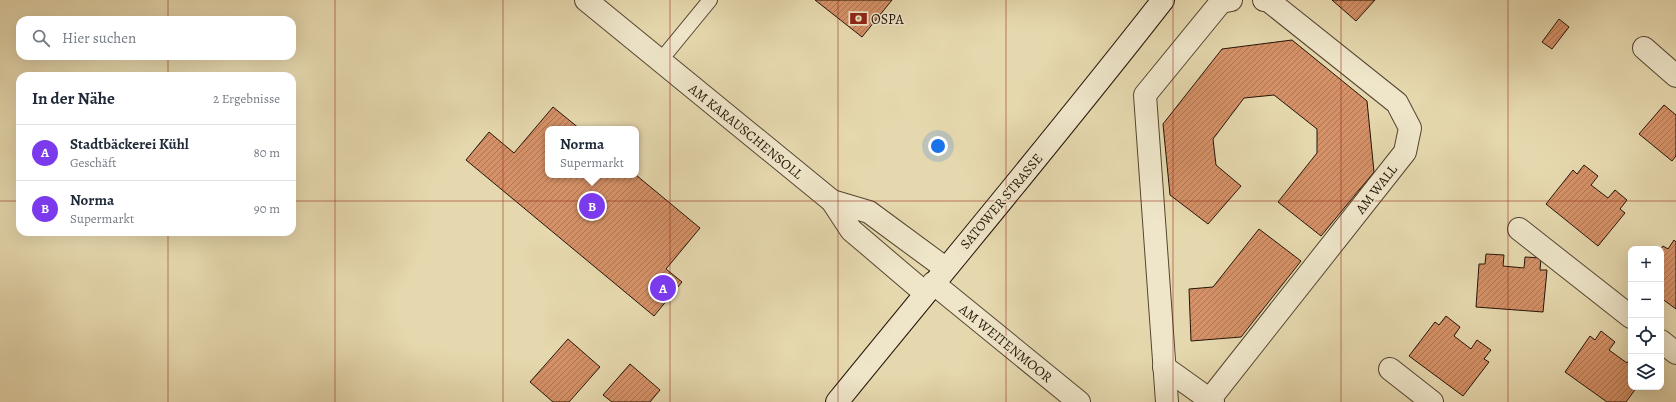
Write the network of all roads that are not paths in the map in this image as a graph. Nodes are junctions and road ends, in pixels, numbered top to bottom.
1 (586, 0) edge
2 (710, 0) edge
3 (1164, 0) edge
4 (1231, 0) edge
5 (1264, 0) edge
6 (1644, 48) dead end
7 (660, 61) junction
8 (1676, 76) edge
9 (832, 202) junction
10 (1519, 229) dead end
11 (935, 282) junction
12 (1628, 315) edge
13 (1664, 343) edge
14 (1676, 353) edge
15 (1164, 368) junction
16 (1390, 369) dead end
17 (1211, 400) edge
18 (838, 402) edge
19 (1078, 402) edge
20 (1167, 402) edge
21 (1432, 402) edge

1 - 7 street, AM KARAUSCHENSOLL
2 - 7 lane
3 - 11 street, SATOWER STRASSE
4 - 15 street
5 - 17 street, AM WALL
6 - 8 street
7 - 9 street, AM KARAUSCHENSOLL
9 - 11 street, AM KARAUSCHENSOLL
9 - 11 street, AM KARAUSCHENSOLL
10 - 12 street
11 - 18 street, SATOWER STRASSE
11 - 19 street, AM WEITENMOOR
13 - 14 street
15 - 17 street, AM WALL
15 - 20 street
16 - 21 street

